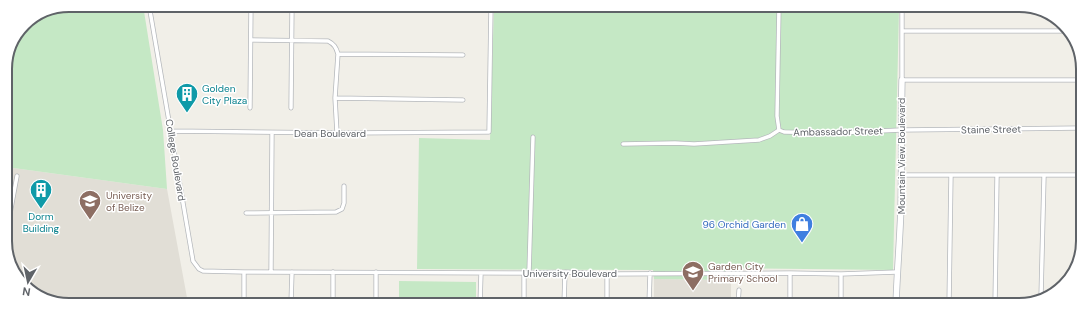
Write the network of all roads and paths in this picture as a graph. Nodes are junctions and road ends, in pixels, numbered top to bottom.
1 (150, 12) edge
2 (251, 12) edge
3 (292, 12) edge
4 (491, 12) edge
5 (779, 12) edge
6 (902, 12) edge
7 (902, 30) junction
8 (1062, 31) edge
9 (251, 40) junction
10 (292, 40) junction
11 (338, 54) junction
12 (463, 55) dead end
13 (902, 80) junction
14 (1076, 80) edge
15 (335, 98) junction
16 (463, 100) dead end
17 (250, 108) dead end
18 (291, 108) dead end
19 (1076, 128) edge
20 (779, 130) junction
21 (901, 130) junction
22 (171, 132) junction
23 (272, 132) junction
24 (336, 133) junction
25 (533, 137) dead end
26 (623, 144) dead end
27 (902, 175) junction
28 (951, 175) junction
29 (1076, 175) edge
30 (17, 176) dead end
31 (997, 176) junction
32 (1044, 176) junction
33 (344, 186) dead end
34 (12, 201) edge
35 (246, 212) dead end
36 (271, 212) junction
37 (244, 272) junction
38 (271, 272) junction
39 (292, 272) junction
40 (333, 272) junction
41 (376, 272) junction
42 (565, 272) junction
43 (897, 272) junction
44 (481, 273) junction
45 (524, 273) junction
46 (529, 273) junction
47 (650, 273) junction
48 (790, 273) junction
49 (607, 274) junction
50 (841, 274) junction
51 (739, 290) dead end
52 (1042, 293) edge
53 (244, 298) edge
54 (291, 298) edge
55 (333, 298) edge
56 (376, 298) edge
57 (480, 298) edge
58 (524, 298) edge
59 (564, 298) edge
60 (607, 298) edge
61 (649, 298) edge
62 (738, 298) edge
63 (790, 298) edge
64 (841, 298) edge
65 (896, 298) edge
66 (949, 298) edge
67 (995, 298) edge

1 - 22 street, College Boulevard
2 - 9 street
3 - 10 street
4 - 24 street, Dean Boulevard
5 - 20 street, Ambassador Street
6 - 7 street, Mountain View Boulevard
7 - 8 street
7 - 13 street, Mountain View Boulevard
9 - 10 street
9 - 17 street
10 - 11 street
10 - 18 street
11 - 12 street
11 - 15 street
13 - 14 street
13 - 21 street, Mountain View Boulevard
15 - 16 street
15 - 24 street
19 - 21 street, Staine Street
20 - 21 street, Ambassador Street
20 - 26 street
21 - 27 street, Mountain View Boulevard
22 - 23 street, Dean Boulevard
22 - 37 street, College Boulevard
23 - 24 street, Dean Boulevard
23 - 36 street
25 - 46 street
27 - 28 street
27 - 43 street, Mountain View Boulevard
28 - 31 street
28 - 66 street
29 - 32 street
30 - 34 street
31 - 32 street
31 - 67 street
32 - 52 street
33 - 36 street
35 - 36 street
36 - 38 street
37 - 38 street, University Boulevard
37 - 53 street
38 - 39 street, University Boulevard
39 - 40 street, University Boulevard
39 - 54 street
40 - 41 street, University Boulevard
40 - 55 street
41 - 44 street, University Boulevard
41 - 56 street
42 - 46 street, University Boulevard
42 - 49 street, University Boulevard
42 - 59 street
43 - 50 street, University Boulevard
43 - 65 street, Mountain View Boulevard
44 - 45 street, University Boulevard
44 - 57 street
45 - 46 street, University Boulevard
45 - 58 street
47 - 48 street, University Boulevard
47 - 49 street, University Boulevard
47 - 61 street
48 - 50 street, University Boulevard
48 - 63 street
49 - 60 street
50 - 64 street
51 - 62 street

